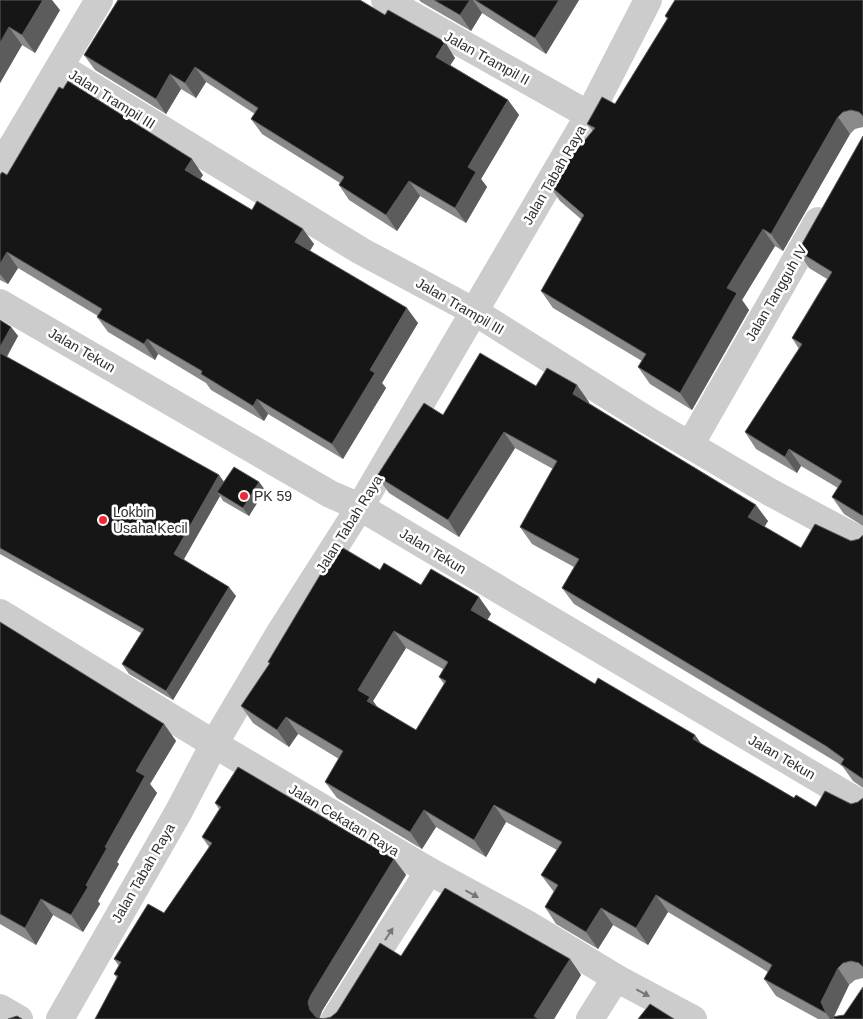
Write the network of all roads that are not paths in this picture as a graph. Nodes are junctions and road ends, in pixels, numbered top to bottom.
1 (99, 0) edge
2 (385, 0) edge
3 (648, 0) edge
4 (60, 66) junction
5 (589, 115) junction
6 (0, 167) edge
7 (828, 202) edge
8 (0, 303) edge
9 (474, 312) junction
10 (690, 445) junction
11 (360, 507) junction
12 (863, 542) edge
13 (0, 613) edge
14 (214, 744) junction
15 (863, 805) edge
16 (429, 871) junction
17 (616, 978) junction
18 (0, 1008) edge
19 (19, 1019) edge
20 (60, 1019) edge
21 (335, 1019) edge
22 (590, 1019) edge
23 (692, 1019) edge

1 - 4 street
2 - 5 street, Jalan Trampil II
3 - 5 street, Jalan Tabah Raya
4 - 6 street
4 - 9 street, Jalan Trampil III
5 - 9 street, Jalan Tabah Raya
7 - 10 street, Jalan Tangguh IV
8 - 11 street, Jalan Tekun
9 - 10 street, Jalan Trampil III
9 - 11 street, Jalan Tabah Raya
10 - 12 street, Jalan Trampil III
11 - 14 street, Jalan Tabah Raya
11 - 15 street, Jalan Tekun
13 - 14 street, Jalan Cekatan Raya
14 - 16 street, Jalan Cekatan Raya
14 - 20 street, Jalan Tabah Raya
16 -> 17 street, Jalan Cekatan Raya
21 -> 16 street
17 - 22 street
17 -> 23 street, Jalan Cekatan Raya
18 - 19 street

